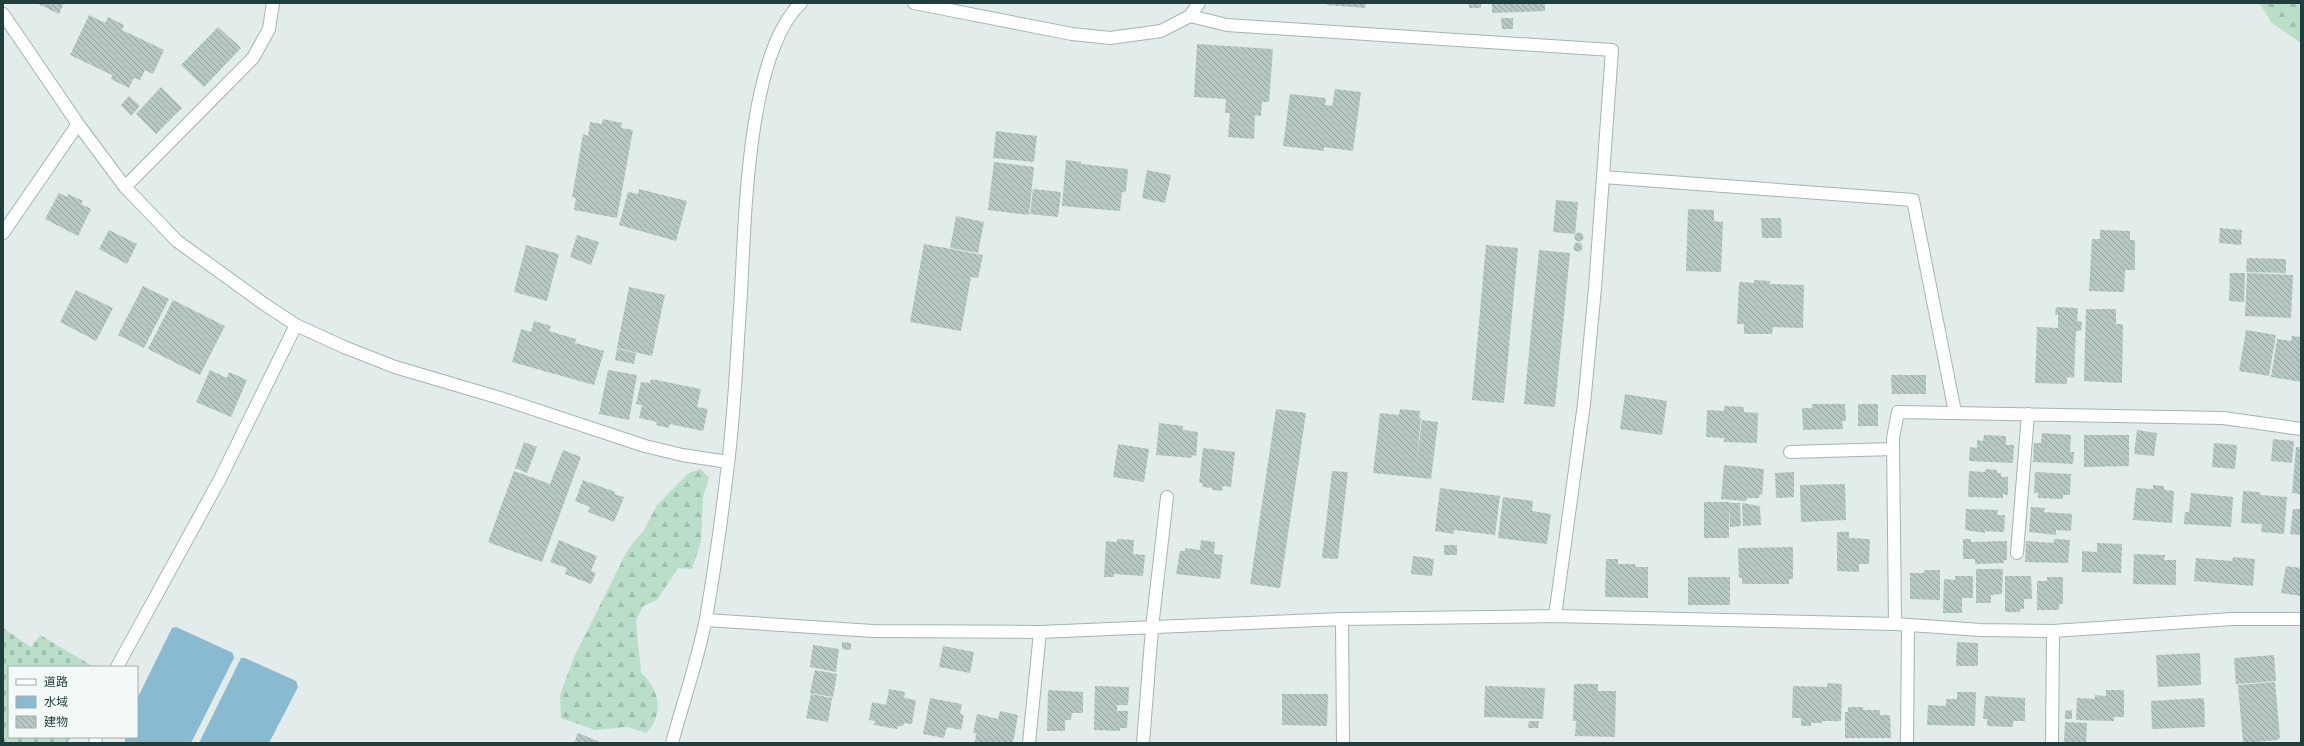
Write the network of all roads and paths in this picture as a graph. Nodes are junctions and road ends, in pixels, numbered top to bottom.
1 (273, 3) edge
2 (801, 3) edge
3 (914, 3) edge
4 (1199, 3) edge
5 (3, 14) edge
6 (1190, 16) junction
7 (78, 124) junction
8 (1604, 177) junction
9 (125, 187) junction
10 (3, 233) edge
11 (296, 325) junction
12 (1955, 412) junction
13 (2028, 414) junction
14 (2301, 429) edge
15 (1893, 449) junction
16 (1790, 452) dead end
17 (728, 462) junction
18 (1168, 497) dead end
19 (2017, 553) dead end
20 (1555, 616) junction
21 (1342, 619) junction
22 (2301, 619) edge
23 (706, 620) junction
24 (1895, 624) junction
25 (1908, 625) junction
26 (1152, 628) junction
27 (2053, 631) junction
28 (1040, 632) junction
29 (118, 666) edge
30 (672, 743) edge
31 (1029, 743) edge
32 (1143, 743) edge
33 (1343, 743) edge
34 (1907, 743) edge
35 (2052, 743) edge

1 - 9 street
2 - 17 street
3 - 6 street
4 - 6 street
5 - 7 street
6 - 8 street
7 - 9 street
7 - 10 street
8 - 12 street
8 - 20 street
9 - 11 street
11 - 17 street
11 - 29 street
12 - 13 street
12 - 15 street
13 - 14 street
13 - 19 street
15 - 16 street
15 - 24 street
17 - 23 street
18 - 26 street
20 - 21 street
20 - 24 street
21 - 26 street
21 - 33 street
22 - 27 street
23 - 28 street
23 - 30 street
24 - 25 street
25 - 27 street
25 - 34 street
26 - 28 street
26 - 32 street
27 - 35 street
28 - 31 street

